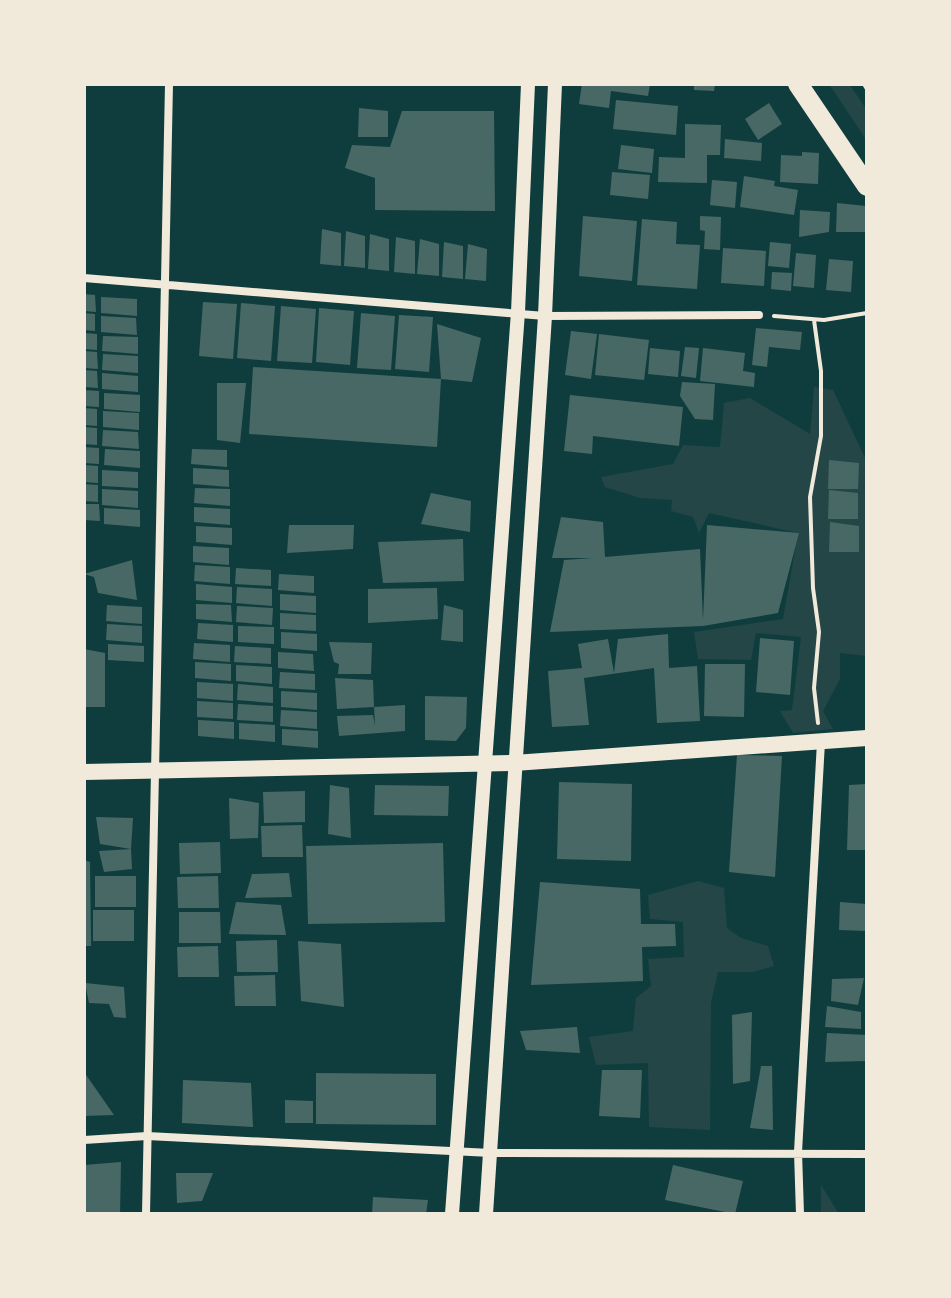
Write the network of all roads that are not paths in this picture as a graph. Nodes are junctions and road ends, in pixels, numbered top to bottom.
1 (169, 84) edge
2 (528, 84) edge
3 (555, 84) edge
4 (798, 84) edge
5 (867, 186) edge
6 (84, 278) edge
7 (163, 285) junction
8 (518, 312) junction
9 (759, 315) road end
10 (545, 316) junction
11 (867, 738) edge
12 (821, 742) junction
13 (514, 763) junction
14 (486, 764) junction
15 (155, 771) junction
16 (84, 772) edge
17 (147, 1136) junction
18 (84, 1140) edge
19 (457, 1152) junction
20 (798, 1152) junction
21 (491, 1153) junction
22 (867, 1154) edge
23 (146, 1214) edge
24 (452, 1214) edge
25 (486, 1214) edge
26 (800, 1214) edge

1 - 7 street
2 - 8 street
3 - 10 street
4 - 5 main road
6 - 7 street
7 - 8 street
7 - 15 street
8 - 10 street
8 - 14 street
9 - 10 street
10 - 13 street
11 - 12 main road
12 - 13 main road
12 - 20 street
13 - 14 main road
13 - 21 street
14 - 15 main road
14 - 19 street
15 - 16 main road
15 - 17 street
17 - 18 street
17 - 19 street
17 - 23 street
19 - 21 street
19 - 24 street
20 - 21 street
20 - 22 street
20 - 26 street
21 - 25 street

